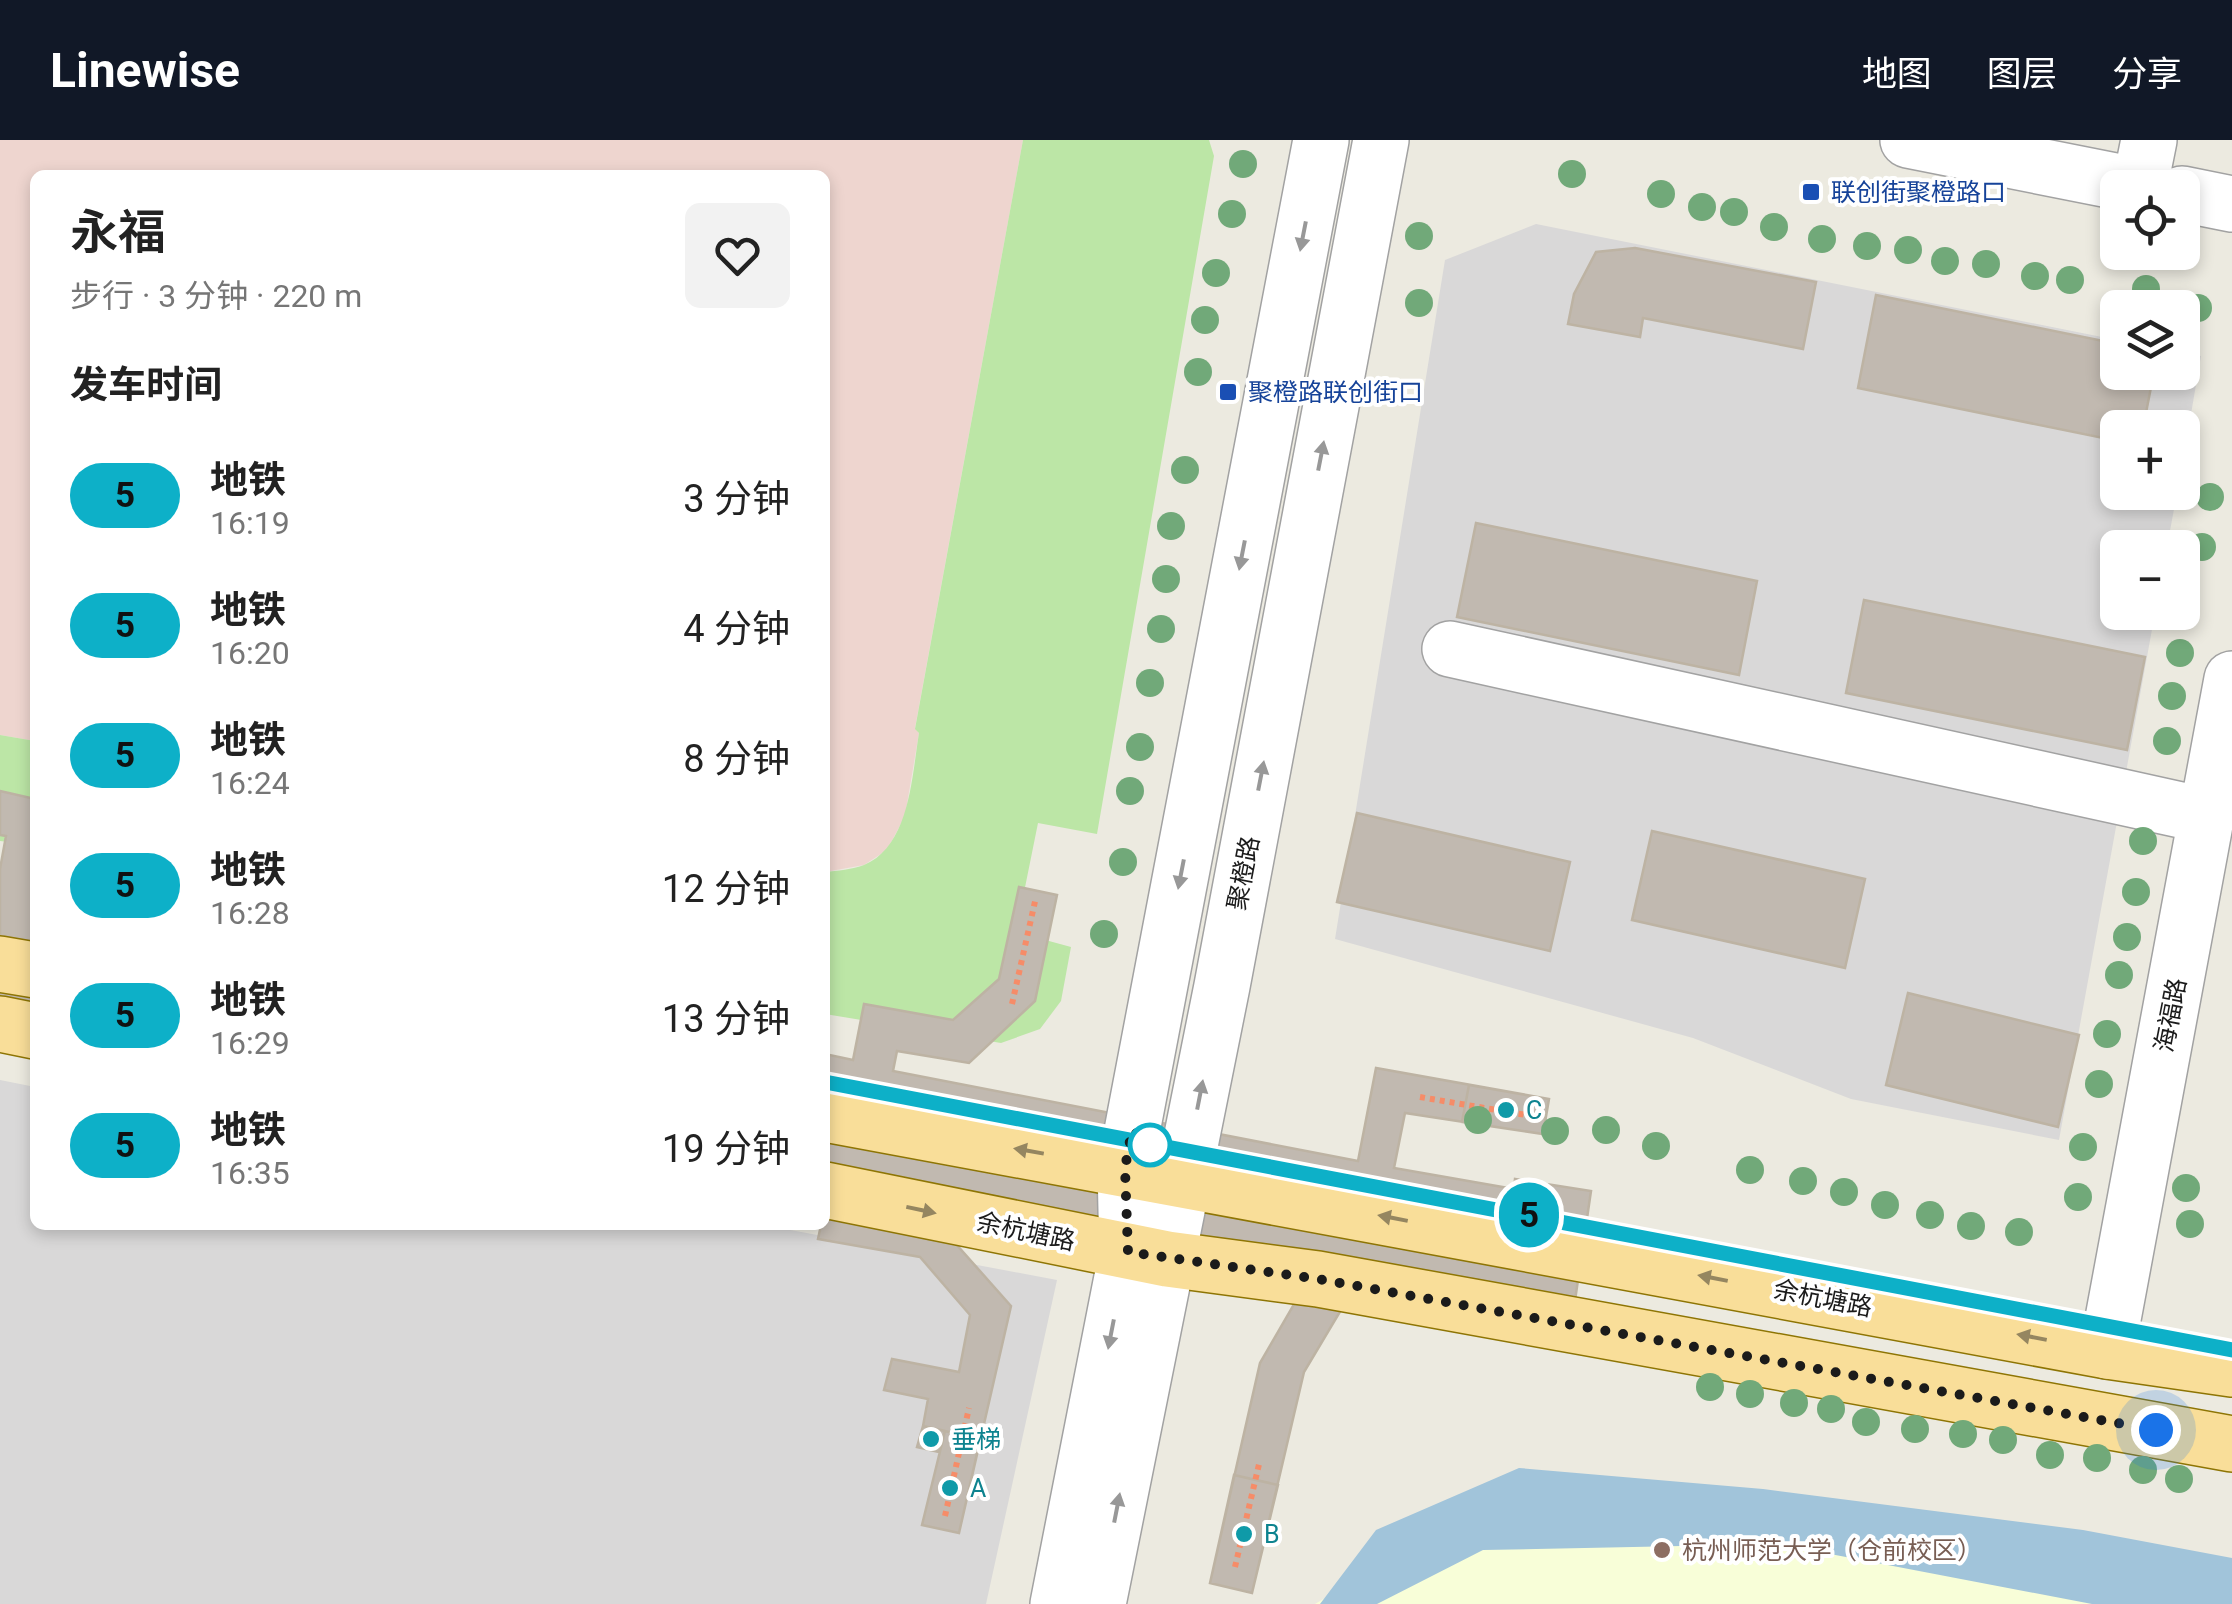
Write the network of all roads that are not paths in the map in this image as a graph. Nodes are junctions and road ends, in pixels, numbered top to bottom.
1 (1321, 140) edge
2 (1380, 140) edge
3 (1908, 140) edge
4 (2108, 170) edge
5 (2200, 193) edge
6 (2232, 204) edge
7 (1450, 649) dead end
8 (2232, 679) edge
9 (2208, 816) junction
10 (0, 964) edge
11 (30, 969) edge
12 (0, 1024) edge
13 (30, 1029) edge
14 (830, 1115) edge
15 (1125, 1168) junction
16 (1183, 1178) junction
17 (830, 1191) edge
18 (1147, 1256) junction
19 (2107, 1352) junction
20 (2232, 1369) edge
21 (2232, 1444) edge
22 (1058, 1604) edge
23 (1098, 1604) edge

1 -> 15 street, 聚橙路
16 -> 2 street, 聚橙路
3 - 4 street
5 - 6 street
7 - 9 street
8 - 9 street, 海福路
9 - 19 street, 海福路
10 - 11 main road
12 - 13 main road
15 -> 14 main road, 余杭塘路
15 - 16 main road, 余杭塘路
15 - 18 street, 聚橙路
16 - 18 street, 聚橙路
19 -> 16 main road, 余杭塘路
17 -> 18 main road, 余杭塘路
18 - 21 main road, 余杭塘路
18 -> 22 street, 聚橙路
23 -> 18 street, 聚橙路
19 - 20 main road, 余杭塘路

